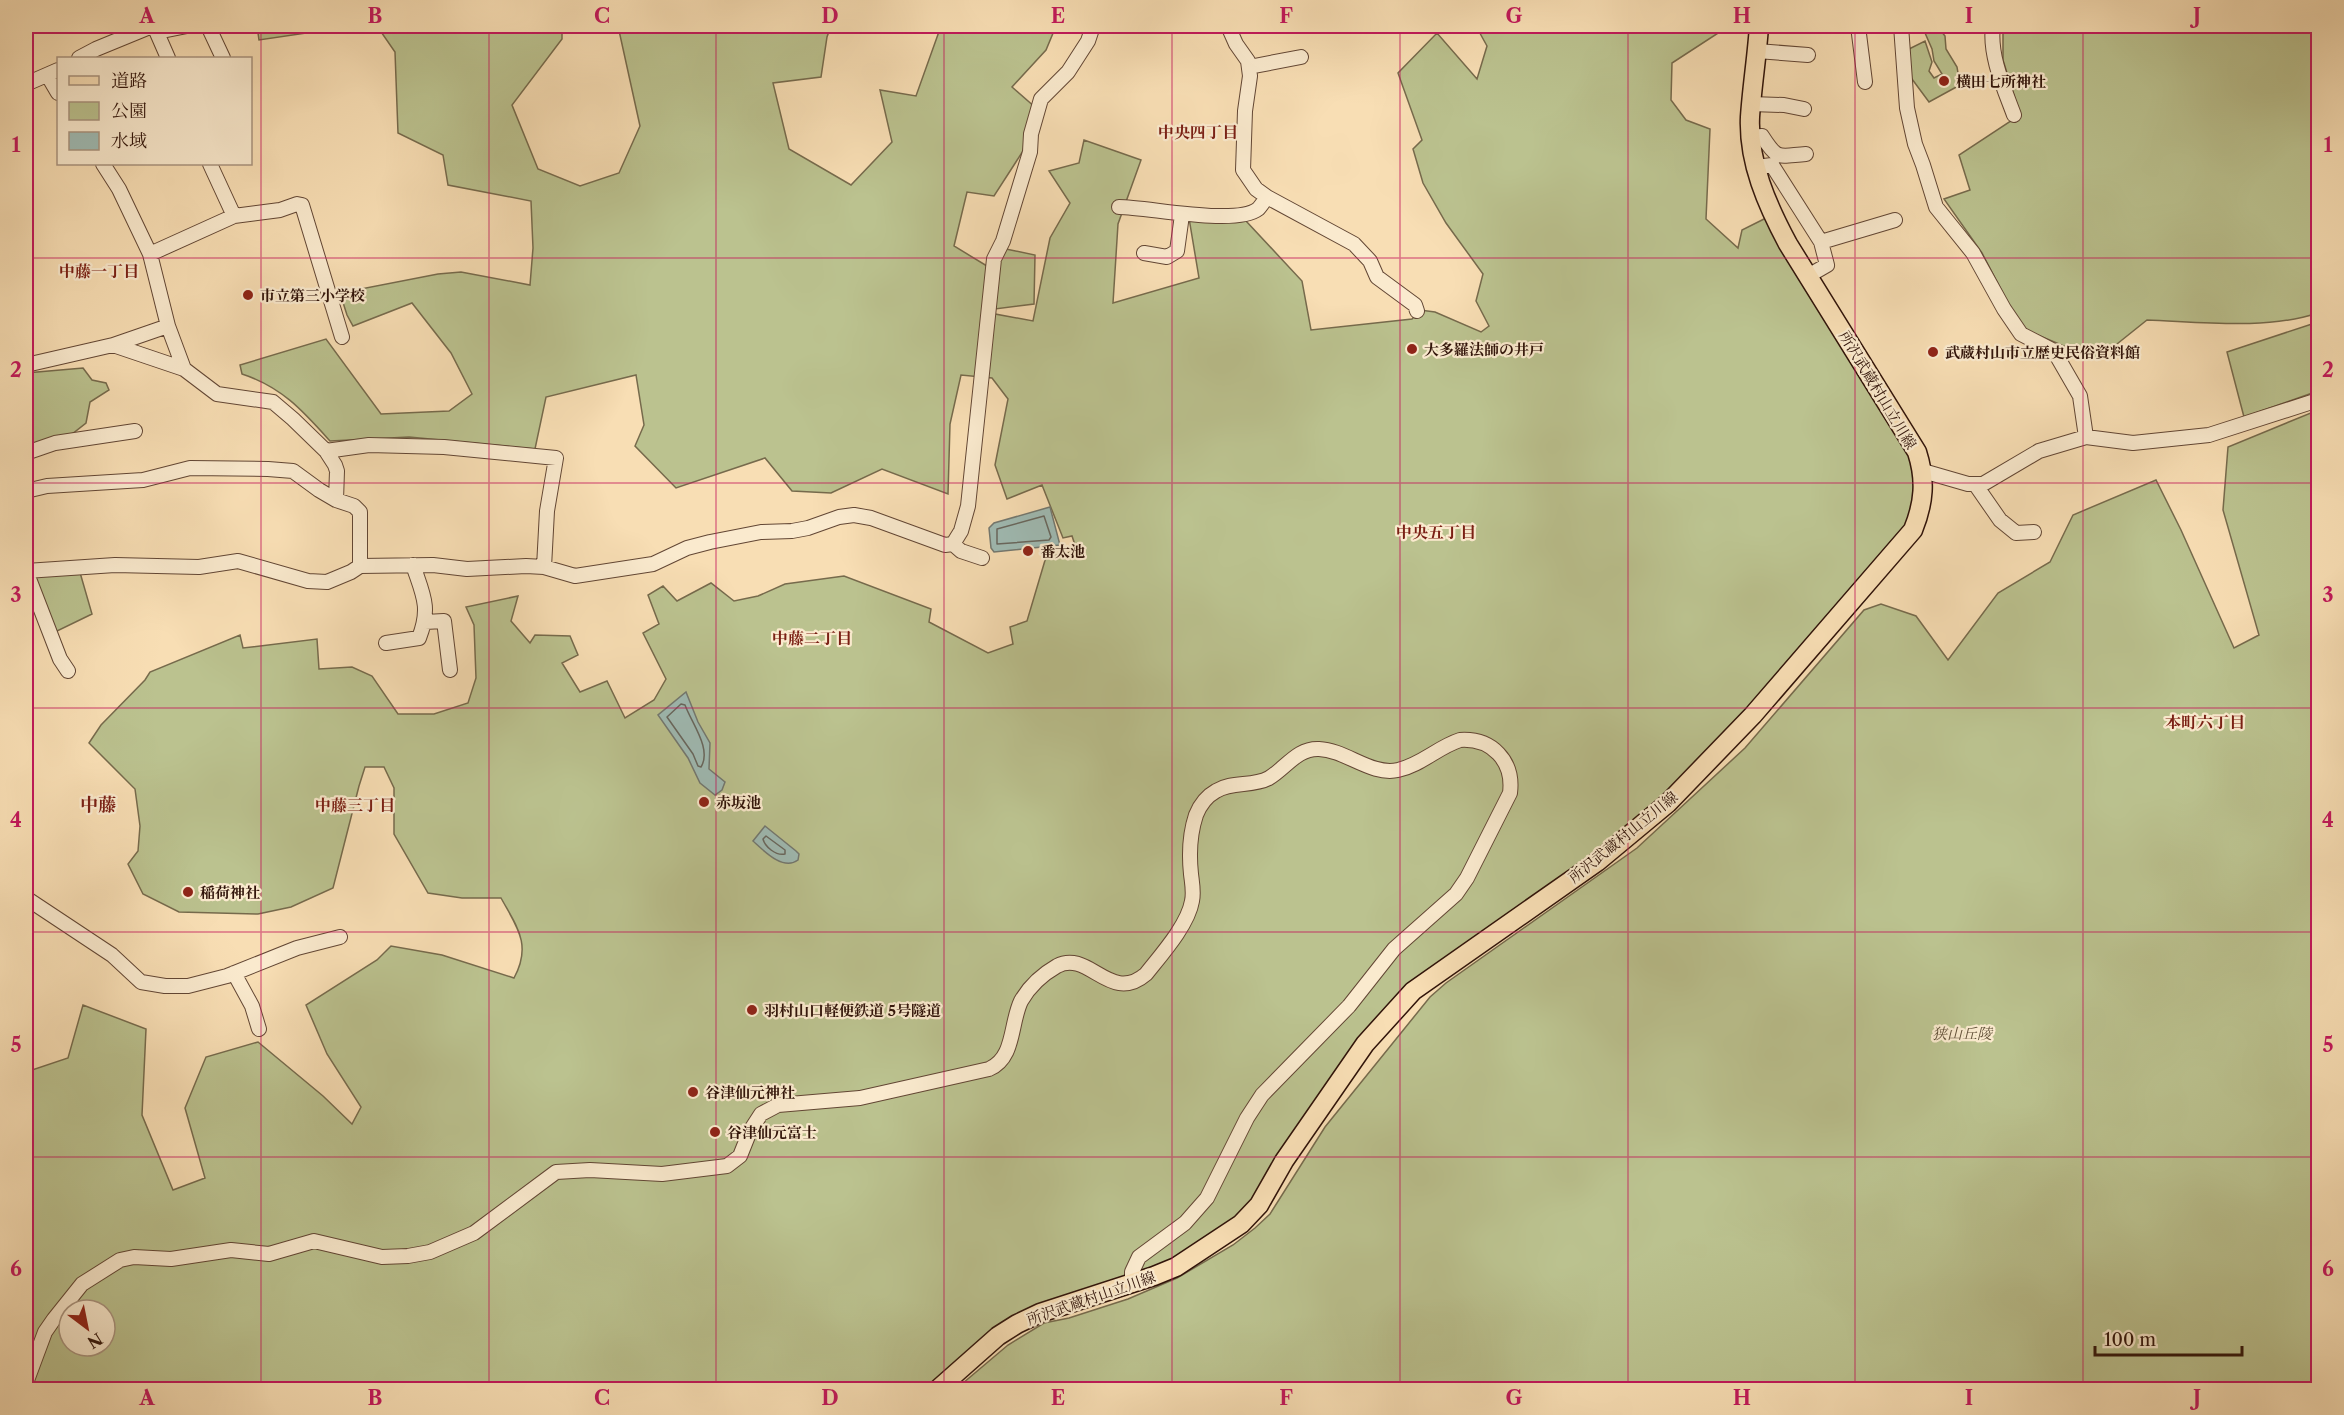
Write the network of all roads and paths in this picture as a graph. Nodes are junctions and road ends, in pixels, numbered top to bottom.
1 (187, 26) edge
2 (208, 26) edge
3 (1092, 26) edge
4 (1228, 26) edge
5 (1759, 26) edge
6 (1858, 26) edge
7 (1901, 26) edge
8 (1993, 26) edge
9 (154, 28) edge
10 (1757, 51) junction
11 (1808, 55) dead end
12 (81, 57) edge
13 (168, 57) edge
14 (223, 57) edge
15 (1301, 57) dead end
16 (1248, 67) junction
17 (53, 74) edge
18 (1865, 82) dead end
19 (26, 84) edge
20 (57, 89) edge
21 (1751, 104) junction
22 (1804, 109) dead end
23 (2014, 115) dead end
24 (1751, 137) junction
25 (1806, 154) dead end
26 (104, 165) edge
27 (210, 165) edge
28 (1756, 166) junction
29 (1267, 197) junction
30 (1119, 207) dead end
31 (1182, 215) junction
32 (234, 216) junction
33 (1894, 220) dead end
34 (1821, 242) junction
35 (1144, 253) dead end
36 (150, 254) junction
37 (1808, 276) junction
38 (1417, 311) dead end
39 (168, 327) junction
40 (342, 337) dead end
41 (113, 345) junction
42 (26, 365) edge
43 (184, 369) junction
44 (2319, 400) edge
45 (135, 431) dead end
46 (2086, 437) junction
47 (326, 451) junction
48 (26, 453) edge
49 (1923, 471) junction
50 (1975, 484) junction
51 (26, 491) edge
52 (336, 500) junction
53 (2034, 532) dead end
54 (953, 544) junction
55 (982, 558) dead end
56 (414, 565) junction
57 (360, 566) junction
58 (544, 567) junction
59 (26, 571) edge
60 (425, 622) junction
61 (386, 643) dead end
62 (62, 665) dead end
63 (450, 670) dead end
64 (26, 898) edge
65 (340, 937) dead end
66 (234, 973) junction
67 (259, 1029) dead end
68 (1132, 1285) junction
69 (26, 1383) edge
70 (937, 1389) edge

1 - 9 street
2 - 14 street
3 - 54 street
4 - 16 street
5 - 10 main road, 所沢武蔵村山立川線
6 - 18 street
7 - 46 street
8 - 23 street
9 - 12 street
9 - 13 street
10 - 11 street
10 - 21 main road, 所沢武蔵村山立川線
15 - 16 street
16 - 29 street
17 - 19 street
17 - 20 street
21 - 22 street
21 - 24 main road, 所沢武蔵村山立川線
24 - 25 street
24 - 28 main road, 所沢武蔵村山立川線
26 - 36 street
27 - 32 street
28 - 34 street
28 - 37 main road, 所沢武蔵村山立川線
29 - 31 street
29 - 38 street
30 - 31 street
31 - 35 street
32 - 36 street
32 - 40 street
33 - 34 street
34 - 37 street
36 - 39 street
37 - 49 main road, 所沢武蔵村山立川線
39 - 41 street
39 - 43 street
41 - 42 street
41 - 43 street
43 - 47 street
44 - 46 street
45 - 48 street
46 - 50 street
47 - 52 street
47 - 58 street
49 - 50 street
49 - 68 main road, 所沢武蔵村山立川線
50 - 53 street
51 - 52 street
52 - 57 street
54 - 55 street
54 - 58 street
56 - 57 street
56 - 58 street
56 - 60 street
57 - 59 street
59 - 62 street
60 - 61 street
60 - 63 street
64 - 66 street
65 - 66 street
66 - 67 street
68 - 69 street
68 - 70 main road, 所沢武蔵村山立川線

